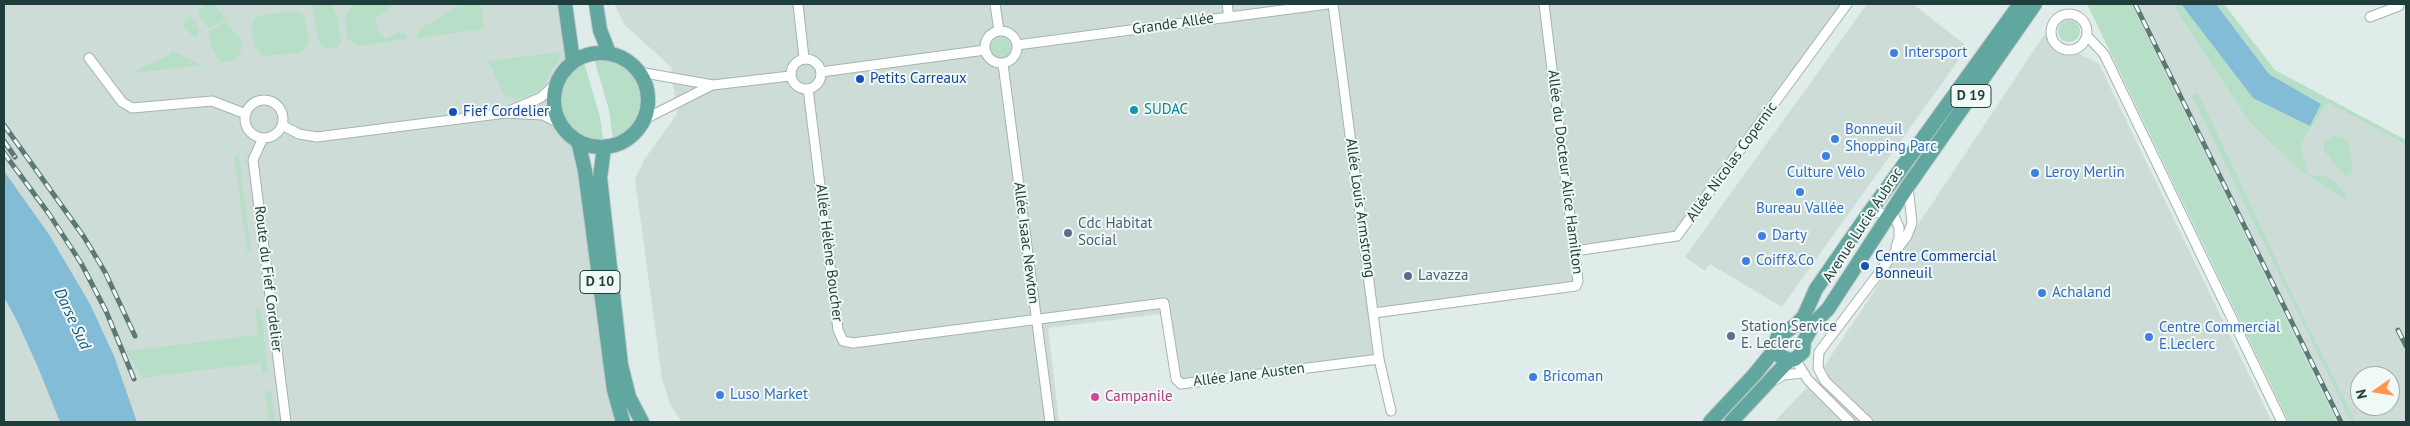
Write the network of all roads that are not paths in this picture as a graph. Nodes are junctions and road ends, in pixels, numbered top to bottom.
1 (565, 4) edge
2 (596, 4) edge
3 (798, 4) edge
4 (995, 4) edge
5 (1227, 4) edge
6 (1328, 4) edge
7 (1333, 4) edge
8 (1544, 4) edge
9 (1847, 4) edge
10 (2020, 4) edge
11 (2035, 4) edge
12 (2401, 6) edge
13 (2370, 16) dead end
14 (1229, 17) junction
15 (999, 31) junction
16 (2087, 36) junction
17 (1017, 45) junction
18 (984, 50) junction
19 (609, 53) junction
20 (89, 58) dead end
21 (804, 58) junction
22 (573, 61) junction
23 (1003, 64) junction
24 (639, 72) junction
25 (821, 72) junction
26 (790, 76) junction
27 (555, 85) junction
28 (713, 85) junction
29 (808, 89) junction
30 (506, 113) junction
31 (246, 114) junction
32 (644, 120) junction
33 (559, 123) junction
34 (282, 125) junction
35 (263, 138) junction
36 (578, 141) junction
37 (604, 147) junction
38 (1908, 186) junction
39 (1870, 211) junction
40 (1890, 215) junction
41 (1575, 251) junction
42 (1894, 252) junction
43 (1374, 313) junction
44 (1036, 319) junction
45 (1788, 331) junction
46 (1804, 341) junction
47 (1776, 348) junction
48 (1380, 359) junction
49 (1792, 360) junction
50 (1803, 373) junction
51 (1766, 385) junction
52 (1391, 411) dead end
53 (286, 422) edge
54 (623, 422) edge
55 (642, 422) edge
56 (1050, 422) edge
57 (1710, 422) edge
58 (1731, 422) edge
59 (1850, 422) edge
60 (1868, 422) edge
61 (2282, 422) edge

1 - 22 main road
2 - 19 main road
3 - 21 street
4 - 15 street
5 - 14 street
6 - 14 street, Grande Allée
7 - 43 street, Allée Louis Armstrong
8 - 41 street, Allée du Docteur Alice Hamilton
9 - 41 street, Allée Nicolas Copernic
10 - 39 main road, Avenue Lucie Aubrac / D 19
11 - 38 main road, Avenue Lucie Aubrac / D 19
12 - 13 street
14 - 17 street, Grande Allée
15 - 17 street
15 - 18 street
16 - 16 street
16 - 61 street
17 - 23 street
18 - 23 street
18 - 25 street
19 - 22 main road
19 - 24 main road
20 - 31 street
21 - 25 street
21 - 26 street
22 - 27 main road
23 - 44 street, Allée Isaac Newton
24 - 28 street
24 - 32 main road
25 - 29 street
26 - 28 street
26 - 29 street
27 - 30 street
27 - 33 main road
28 - 32 street
29 - 44 street, Allée Hélène Boucher
30 - 33 street
30 - 34 street
31 - 34 street
31 - 35 street
32 - 37 main road
33 - 36 main road
34 - 35 street
35 - 53 street, Route du Fief Cordelier
36 - 37 main road
36 - 54 main road, D 10
37 - 55 main road, D 10
38 - 40 main road, Avenue Lucie Aubrac / D 19
38 - 42 street
39 - 40 street
39 - 45 main road, Avenue Lucie Aubrac / D 19
40 - 42 street
40 - 46 main road, Avenue Lucie Aubrac / D 19
41 - 43 street, Allée du Docteur Alice Hamilton
42 - 60 street
43 - 48 street, Allée Louis Armstrong
44 - 48 street, Allée Jane Austen
44 - 56 street, Allée Isaac Newton
45 - 46 main road
45 - 47 main road, Avenue Lucie Aubrac
46 - 49 main road, Avenue Lucie Aubrac
47 - 49 main road
47 - 57 main road, Avenue Lucie Aubrac
48 - 52 street, Allée Louis Armstrong
49 - 50 street
49 - 51 main road, Avenue Lucie Aubrac
50 - 51 street
50 - 59 street
51 - 58 main road, Avenue Lucie Aubrac

